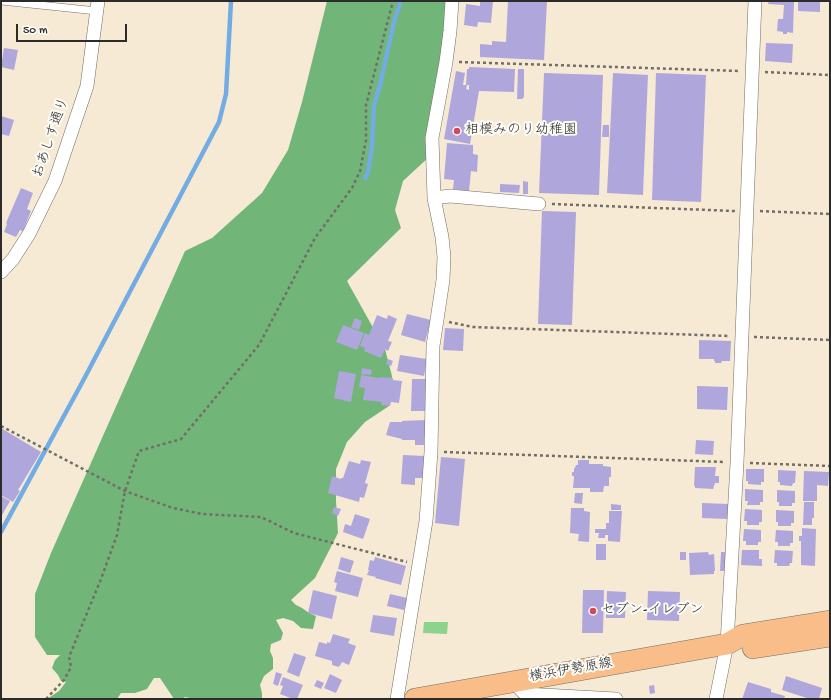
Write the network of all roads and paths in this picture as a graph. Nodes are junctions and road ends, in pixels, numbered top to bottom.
1 (1, 1) edge
2 (393, 1) edge
3 (452, 1) edge
4 (755, 1) edge
5 (98, 6) edge
6 (446, 62) junction
7 (752, 71) junction
8 (830, 75) edge
9 (434, 198) junction
10 (539, 204) joint
11 (747, 211) junction
12 (830, 214) edge
13 (1, 272) edge
14 (437, 319) junction
15 (742, 337) junction
16 (830, 340) edge
17 (1, 426) edge
18 (432, 452) junction
19 (737, 463) junction
20 (830, 466) edge
21 (125, 491) junction
22 (419, 565) junction
23 (830, 620) edge
24 (830, 636) edge
25 (727, 644) junction
26 (513, 682) junction
27 (46, 699) edge
28 (397, 699) edge
29 (415, 699) edge
30 (600, 699) edge
31 (616, 699) edge
32 (716, 699) edge

1 - 5 lane
2 - 21 path
3 - 6 street
4 - 7 street
5 - 13 street, おあしす通り
6 - 7 path
6 - 9 street
7 - 8 path
7 - 11 street
9 - 10 street
9 - 14 street
10 - 11 path
11 - 12 path
11 - 15 street
14 - 15 path
14 - 18 street
15 - 16 path
15 - 19 street
17 - 21 path
18 - 19 path
18 - 22 street
19 - 20 path
19 - 25 street
21 - 22 path
21 - 27 path
22 - 28 street
23 - 25 main road, 横浜伊勢原線
24 - 25 main road, 横浜伊勢原線
25 - 26 main road, 横浜伊勢原線
25 - 32 street
26 - 29 main road, 横浜伊勢原線
26 - 30 street
30 - 31 street

